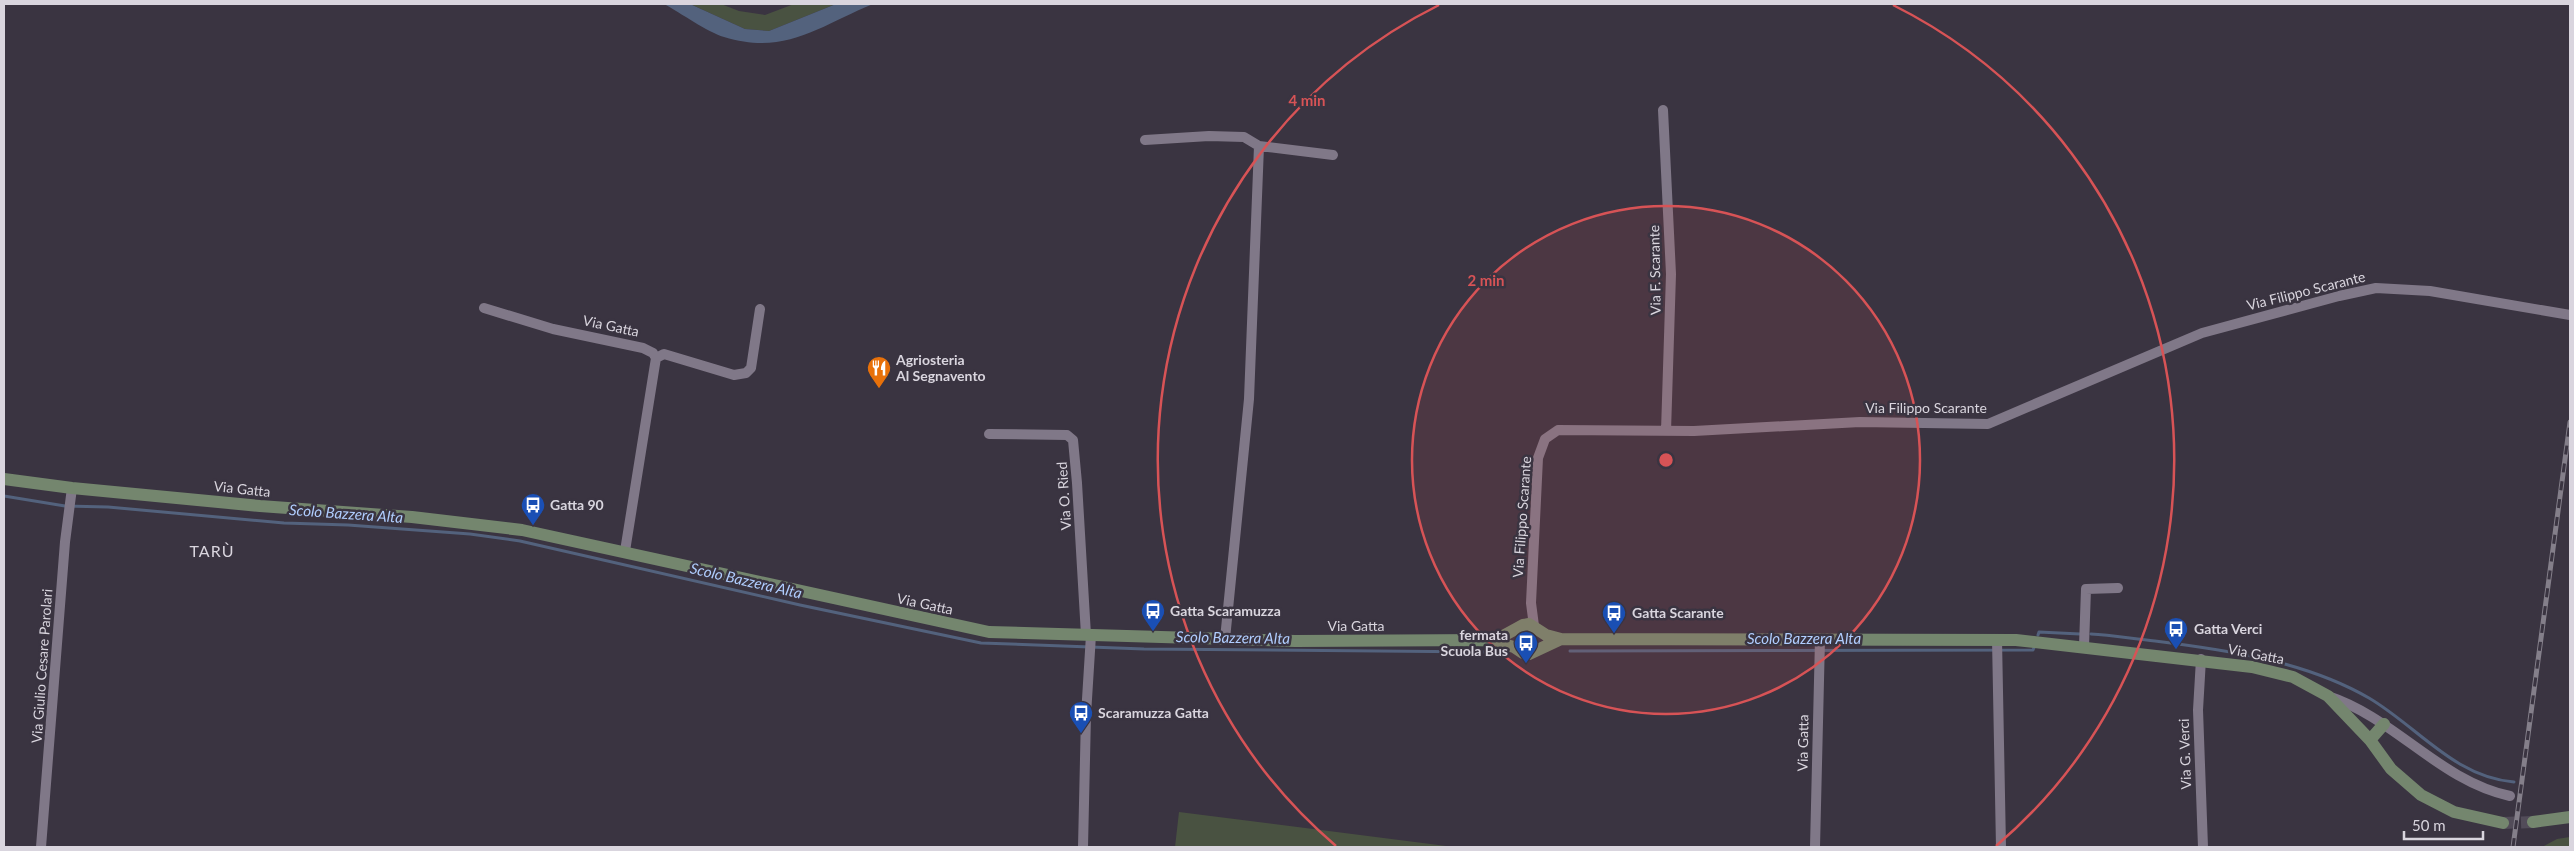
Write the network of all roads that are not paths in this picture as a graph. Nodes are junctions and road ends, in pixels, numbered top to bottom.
1 (1663, 110) dead end
2 (1145, 140) dead end
3 (1259, 146) junction
4 (1333, 155) dead end
5 (484, 308) dead end
6 (760, 308) dead end
7 (2570, 315) edge
8 (656, 358) junction
9 (1666, 431) junction
10 (989, 434) dead end
11 (4, 479) edge
12 (71, 494) junction
13 (625, 552) junction
14 (2118, 588) dead end
15 (1531, 603) junction
16 (1517, 628) junction
17 (1537, 628) junction
18 (1088, 635) junction
19 (1225, 639) junction
20 (1561, 639) junction
21 (1488, 640) junction
22 (1819, 646) junction
23 (1997, 646) junction
24 (2084, 646) junction
25 (1514, 647) junction
26 (1538, 648) junction
27 (2201, 660) junction
28 (2328, 696) junction
29 (2384, 724) junction
30 (2370, 740) junction
31 (2510, 796) dead end
32 (2570, 817) edge
33 (2533, 822) tunnel mouth
34 (2502, 823) tunnel mouth
35 (41, 847) edge
36 (1083, 847) edge
37 (1815, 847) edge
38 (2002, 847) edge
39 (2203, 847) edge

1 - 9 street, Via F. Scarante
2 - 3 street
3 - 4 street
3 - 19 street
5 - 8 street, Via Gatta
6 - 8 street
7 - 9 street, Via Filippo Scarante
8 - 13 street
9 - 15 street, Via Filippo Scarante
10 - 18 street, Via O. Ried
11 - 12 street, Via Gatta
12 - 13 street, Via Gatta
12 - 35 street, Via Giulio Cesare Parolari
13 - 18 street, Via Gatta
14 - 24 street
15 - 16 street, Via Filippo Scarante
15 - 17 street, Via Filippo Scarante
16 - 17 street, Via Gatta
16 - 21 street, Via Gatta
16 - 25 street
17 - 20 street, Via Gatta
17 - 26 street
18 - 19 street, Via Gatta
18 - 36 street, Via O. Ried
19 - 21 street, Via Gatta
20 - 22 street, Via Gatta
20 - 26 street, Via Gatta
21 - 25 street, Via Gatta
22 - 23 street, Via Gatta
22 - 37 street, Via Gatta
23 - 24 street, Via Gatta
23 - 38 street
24 - 27 street, Via Gatta
25 - 26 street, Via Gatta
27 - 28 street, Via Gatta
27 - 39 street, Via G. Verci
28 - 29 street, Via Gatta
28 - 30 street, Via Gatta
29 - 30 street
29 - 31 street, Via Gatta
30 - 34 street, Via Gatta
32 - 33 street

